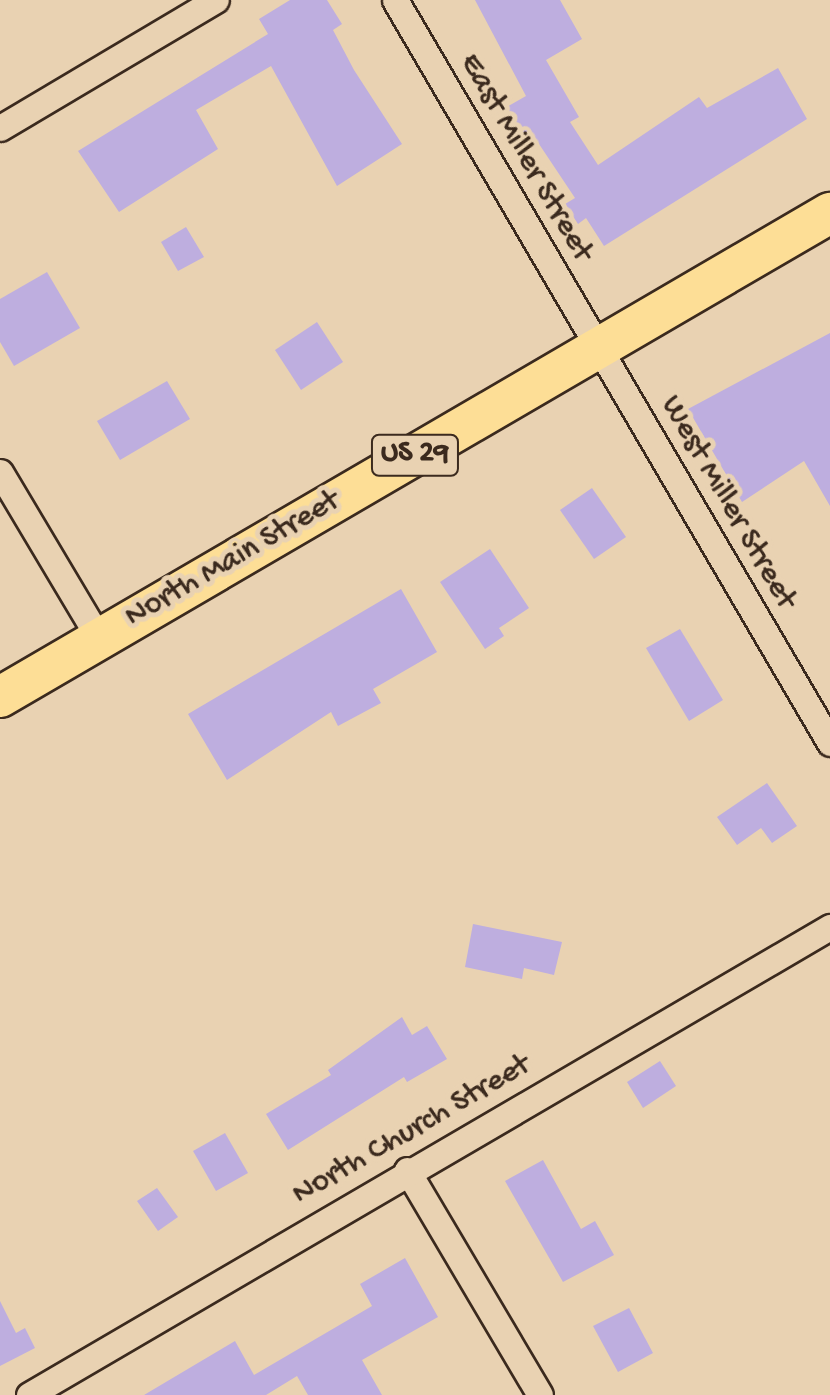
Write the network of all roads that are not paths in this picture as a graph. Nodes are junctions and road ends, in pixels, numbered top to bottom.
1 (216, 0) edge
2 (395, 0) edge
3 (0, 128) edge
4 (830, 212) edge
5 (598, 349) junction
6 (0, 472) edge
7 (98, 638) junction
8 (0, 697) edge
9 (830, 743) edge
10 (830, 927) edge
11 (407, 1170) junction
12 (28, 1395) edge
13 (540, 1395) edge

1 - 3 street
2 - 5 street, East Miller Street
4 - 5 main road, North Main Street / US 29
5 - 7 main road, North Main Street / US 29
5 - 9 street, West Miller Street
6 - 7 street
7 - 8 main road, North Main Street / US 29
10 - 11 street, North Church Street
11 - 12 street, North Church Street
11 - 13 street

